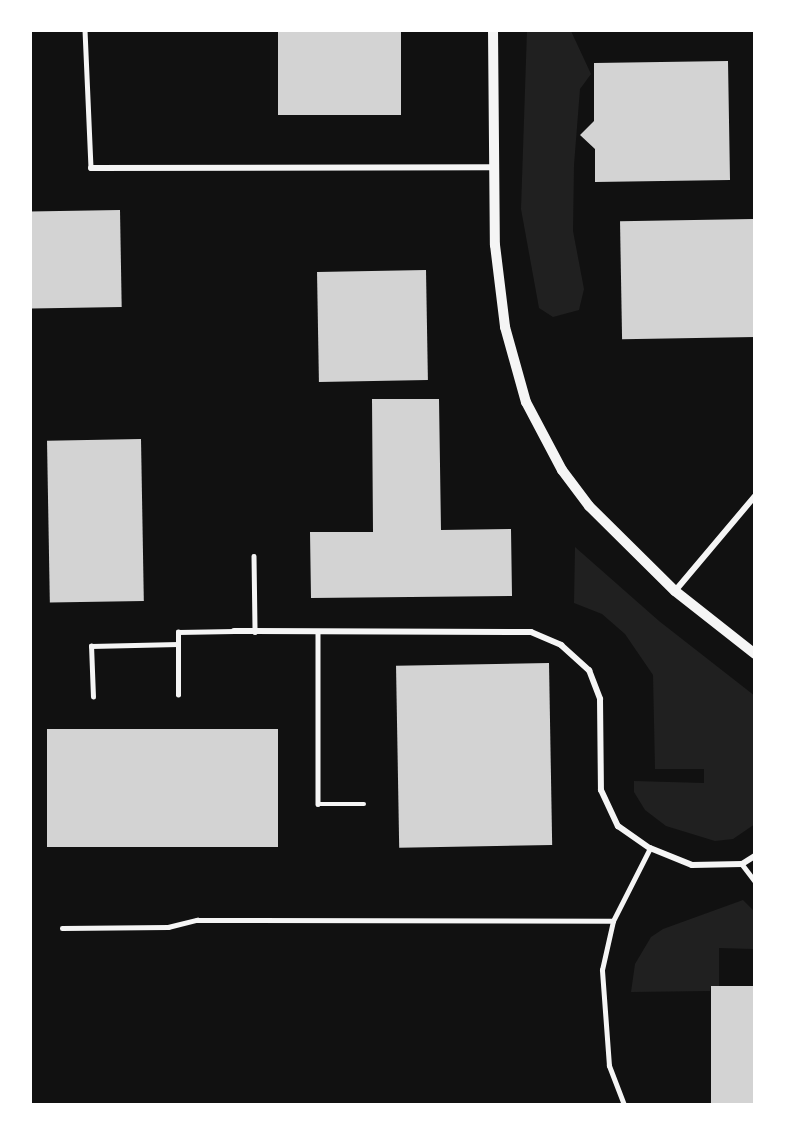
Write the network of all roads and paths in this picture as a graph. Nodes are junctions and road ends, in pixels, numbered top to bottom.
1 (85, 30) edge
2 (493, 30) edge
3 (493, 167) junction
4 (91, 168) joint
5 (755, 496) edge
6 (254, 556) dead end
7 (675, 591) junction
8 (234, 632) joint
9 (255, 632) junction
10 (318, 632) junction
11 (178, 644) junction
12 (755, 654) edge
13 (178, 695) dead end
14 (93, 697) dead end
15 (364, 804) dead end
16 (650, 849) junction
17 (755, 856) edge
18 (742, 864) junction
19 (755, 881) edge
20 (613, 921) junction
21 (62, 928) dead end
22 (624, 1105) edge

1 - 4 lane
2 - 3 street
3 - 4 street
3 - 7 street
5 - 7 street
6 - 9 lane
7 - 12 street
8 - 9 street
8 - 11 lane
9 - 10 street
10 - 15 lane
10 - 16 street
11 - 13 lane
11 - 14 lane
16 - 18 street
16 - 20 lane
17 - 18 street
18 - 19 lane
20 - 21 lane
20 - 22 lane

